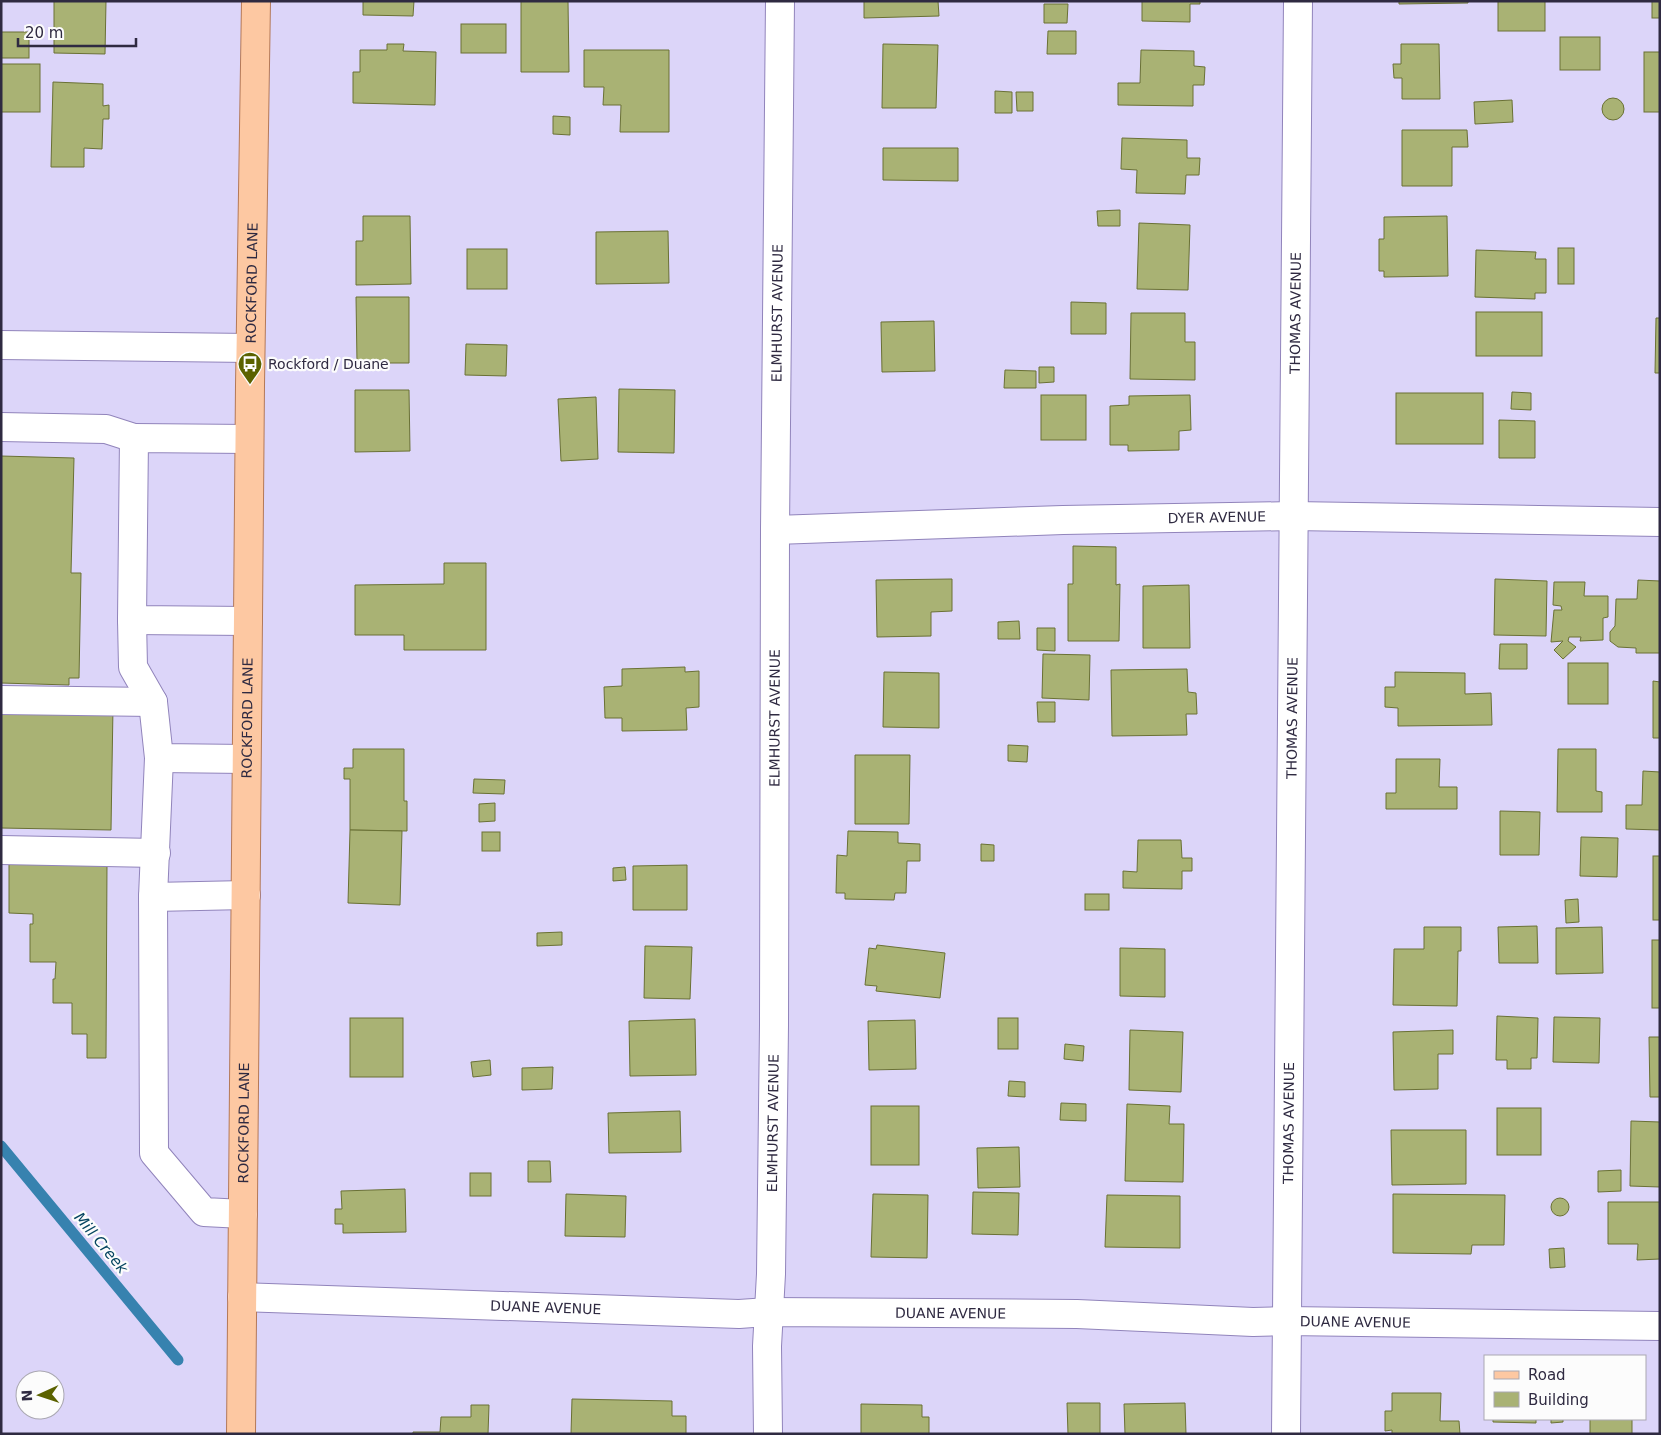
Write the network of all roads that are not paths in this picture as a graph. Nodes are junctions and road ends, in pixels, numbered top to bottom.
1 (256, 1) edge
2 (780, 1) edge
3 (1298, 1) edge
4 (1, 345) edge
5 (250, 348) junction
6 (1, 427) edge
7 (134, 438) junction
8 (249, 439) junction
9 (1293, 516) junction
10 (1660, 522) edge
11 (775, 530) junction
12 (132, 620) junction
13 (248, 621) junction
14 (1, 700) edge
15 (153, 702) junction
16 (159, 758) junction
17 (246, 759) junction
18 (1, 850) edge
19 (156, 853) junction
20 (246, 895) junction
21 (153, 898) junction
22 (243, 1214) junction
23 (242, 1297) junction
24 (768, 1312) junction
25 (1287, 1321) junction
26 (1660, 1326) edge
27 (241, 1434) edge
28 (768, 1434) edge
29 (1286, 1434) edge

1 - 5 main road, ROCKFORD LANE
2 - 11 street, ELMHURST AVENUE
3 - 9 street, THOMAS AVENUE
4 - 5 street
5 - 8 main road, ROCKFORD LANE
6 - 7 street
7 - 8 street
7 - 12 street
8 - 13 main road, ROCKFORD LANE
9 - 10 street, DYER AVENUE
9 - 11 street, DYER AVENUE
9 - 25 street, THOMAS AVENUE
11 - 24 street, ELMHURST AVENUE
12 - 13 street
12 - 15 street
13 - 17 main road, ROCKFORD LANE
14 - 15 street
15 - 16 street
16 - 17 street
16 - 19 street
17 - 20 main road, ROCKFORD LANE
18 - 19 street
19 - 21 street
20 - 21 street
20 - 22 main road, ROCKFORD LANE
21 - 22 street
22 - 23 main road, ROCKFORD LANE
23 - 24 street, DUANE AVENUE
23 - 27 main road, ROCKFORD LANE
24 - 25 street, DUANE AVENUE
24 - 28 street, ELMHURST AVENUE
25 - 26 street, DUANE AVENUE
25 - 29 street, THOMAS AVENUE

